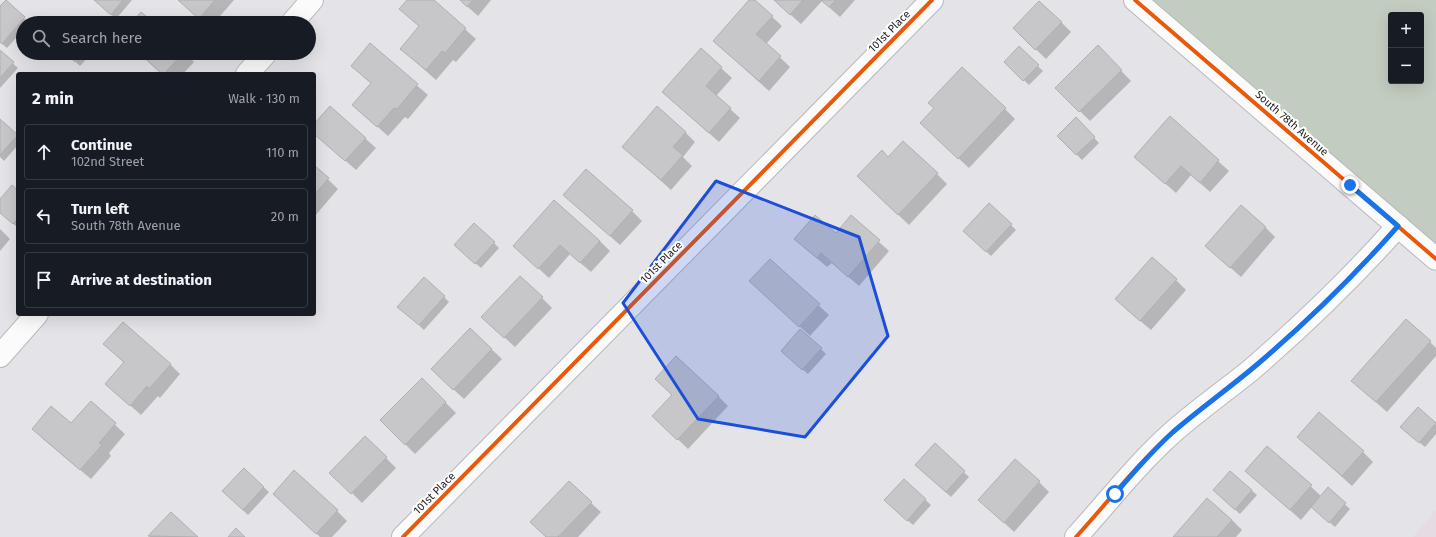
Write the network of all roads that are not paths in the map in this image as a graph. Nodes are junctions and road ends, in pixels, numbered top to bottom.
1 (312, 0) edge
2 (932, 0) edge
3 (1135, 0) edge
4 (298, 16) edge
5 (260, 60) edge
6 (249, 72) edge
7 (1398, 226) junction
8 (1436, 259) edge
9 (34, 316) edge
10 (0, 356) edge
11 (403, 537) edge
12 (1076, 537) edge

1 - 4 street
2 - 11 street, 101st Place
3 - 7 street, South 78th Avenue
5 - 6 street
7 - 8 street, South 78th Avenue
7 - 12 street
9 - 10 street

